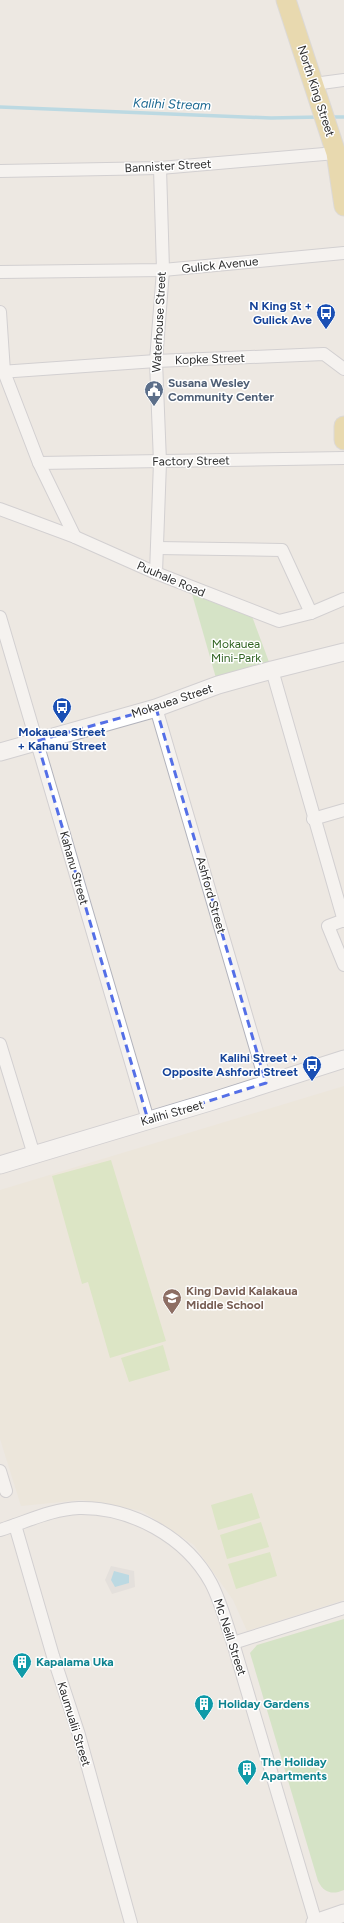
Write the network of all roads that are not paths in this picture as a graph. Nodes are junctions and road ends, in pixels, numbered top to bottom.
1 (286, 0) edge
2 (344, 80) edge
3 (316, 90) junction
4 (334, 145) junction
5 (160, 168) junction
6 (0, 170) edge
7 (344, 206) edge
8 (344, 253) edge
9 (163, 270) junction
10 (0, 272) edge
11 (0, 312) edge
12 (156, 361) junction
13 (344, 369) edge
14 (2, 372) edge
15 (344, 426) edge
16 (344, 440) edge
17 (344, 458) edge
18 (160, 462) junction
19 (38, 463) junction
20 (0, 509) edge
21 (76, 537) junction
22 (157, 548) junction
23 (156, 573) junction
24 (344, 599) edge
25 (311, 613) junction
26 (0, 617) edge
27 (344, 652) edge
28 (272, 670) junction
29 (156, 708) junction
30 (37, 741) junction
31 (0, 752) edge
32 (344, 810) edge
33 (313, 819) junction
34 (344, 920) edge
35 (344, 965) edge
36 (0, 1044) edge
37 (344, 1059) edge
38 (266, 1083) junction
39 (148, 1120) junction
40 (34, 1155) junction
41 (0, 1165) edge
42 (0, 1471) edge
43 (6, 1491) dead end
44 (15, 1525) junction
45 (0, 1530) edge
46 (344, 1608) edge
47 (233, 1643) junction
48 (344, 1913) edge
49 (131, 1923) edge
50 (316, 1923) edge

1 - 3 main road, North King Street
2 - 3 street
3 - 4 main road, North King Street
4 - 5 street, Bannister Street
4 - 7 main road, North King Street
5 - 6 street, Bannister Street
5 - 9 street, Waterhouse Street
8 - 9 street, Gulick Avenue
9 - 10 street, Gulick Avenue
9 - 12 street, Waterhouse Street
11 - 14 street
12 - 13 street, Kopke Street
12 - 14 street, Kopke Street
12 - 18 street, Waterhouse Street
14 - 19 street
15 - 16 main road
17 - 18 street, Factory Street
18 - 19 street, Factory Street
18 - 22 street, Waterhouse Street
19 - 21 street
20 - 21 street, Puuhale Road
21 - 23 street, Puuhale Road
22 - 23 street, Waterhouse Street
22 - 25 street
23 - 25 street, Puuhale Road
24 - 25 street, Puuhale Road
26 - 30 street, Kahanu Street
27 - 28 main road, Mokauea Street
28 - 29 main road, Mokauea Street
28 - 33 street
29 - 30 main road, Mokauea Street
29 - 38 street, Ashford Street
30 - 31 main road, Mokauea Street
30 - 39 street, Kahanu Street
32 - 33 street
33 - 34 street
34 - 35 street
36 - 40 street
37 - 38 main road, Kalihi Street
38 - 39 main road, Kalihi Street
39 - 40 main road, Kalihi Street
40 - 41 main road, Kalihi Street
42 - 43 street
44 - 45 street, Mc Neill Street
44 - 47 street, Mc Neill Street
44 - 49 street, Kaumualii Street
46 - 47 street
47 - 50 street, Mc Neill Street
48 - 50 main road

